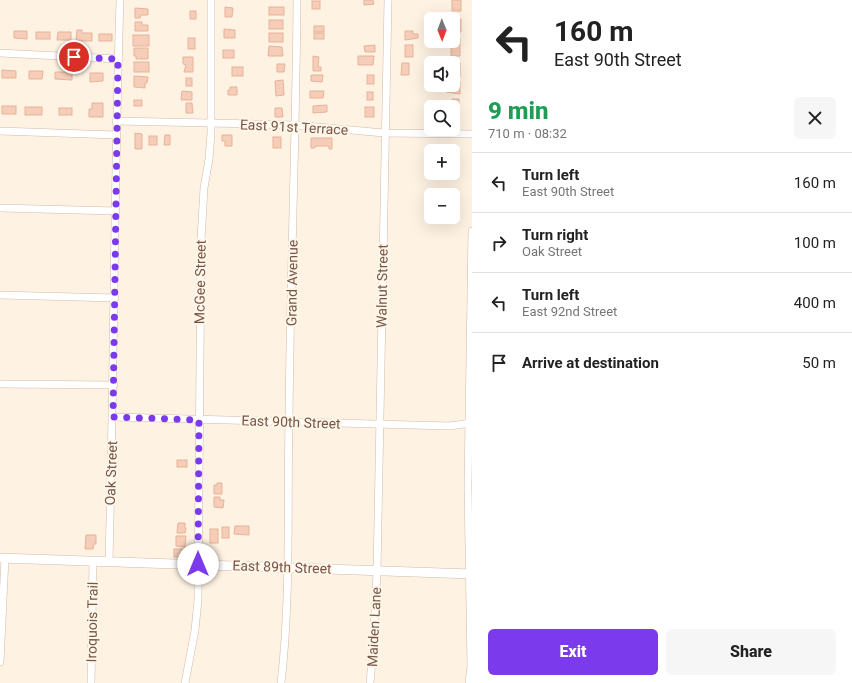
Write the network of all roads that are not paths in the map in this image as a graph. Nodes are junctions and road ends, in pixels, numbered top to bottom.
1 (120, 0) edge
2 (211, 0) edge
3 (297, 0) edge
4 (388, 0) edge
5 (0, 53) edge
6 (118, 59) junction
7 (116, 121) junction
8 (211, 123) junction
9 (296, 125) junction
10 (0, 131) edge
11 (384, 132) junction
12 (472, 134) edge
13 (116, 135) junction
14 (0, 208) edge
15 (116, 211) junction
16 (472, 232) edge
17 (471, 287) edge
18 (0, 295) edge
19 (115, 298) junction
20 (0, 384) edge
21 (114, 386) junction
22 (113, 417) junction
23 (199, 420) junction
24 (288, 422) junction
25 (470, 423) edge
26 (379, 424) junction
27 (470, 486) edge
28 (3, 558) edge
29 (93, 561) junction
30 (109, 561) junction
31 (198, 564) junction
32 (288, 567) junction
33 (377, 572) junction
34 (470, 574) edge
35 (0, 662) edge
36 (91, 683) edge
37 (185, 683) edge
38 (280, 683) edge
39 (370, 683) edge
40 (469, 683) edge

1 - 6 street, Oak Street
2 - 8 street, McGee Street
3 - 9 street, Grand Avenue
4 - 11 street, Walnut Street
5 - 6 street
6 - 7 street, Oak Street
7 - 8 street, East 91st Terrace
7 - 13 street, Oak Street
8 - 9 street, East 91st Terrace
8 - 23 street, McGee Street
9 - 11 street, East 91st Terrace
9 - 24 street, Grand Avenue
10 - 13 street
11 - 12 street, East 91st Terrace
11 - 26 street, Walnut Street
13 - 15 street, Oak Street
14 - 15 street
15 - 19 street, Oak Street
16 - 17 street
17 - 25 street
18 - 19 street
19 - 21 street, Oak Street
20 - 21 street
21 - 22 street, Oak Street
22 - 23 street, East 90th Street
22 - 30 street, Oak Street
23 - 24 street, East 90th Street
23 - 31 street, McGee Street
24 - 26 street, East 90th Street
24 - 32 street, Grand Avenue
25 - 26 street, East 90th Street
25 - 27 street
26 - 33 street, Walnut Street
27 - 34 street
28 - 29 street, East 89th Street
28 - 35 street
29 - 30 street, East 89th Street
29 - 36 street, Iroquois Trail
30 - 31 street, East 89th Street
31 - 32 street, East 89th Street
31 - 37 street, McGee Street
32 - 33 street, East 89th Street
32 - 38 street, Grand Avenue
33 - 34 street, East 89th Street
33 - 39 street, Maiden Lane
34 - 40 street

